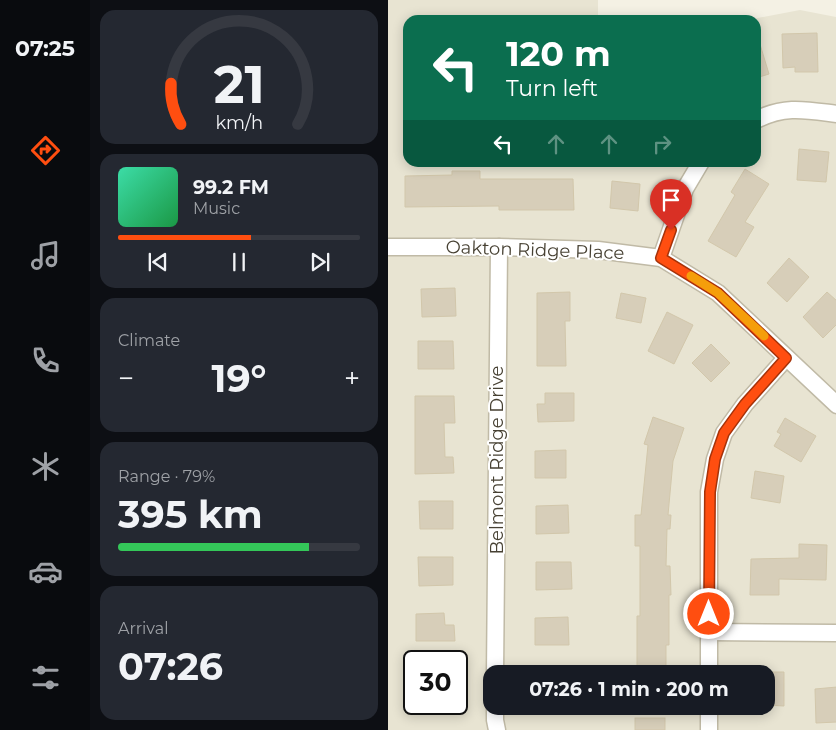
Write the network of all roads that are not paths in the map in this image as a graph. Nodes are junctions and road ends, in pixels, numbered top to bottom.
1 (836, 114) edge
2 (761, 117) edge
3 (698, 167) edge
4 (388, 247) edge
5 (499, 247) junction
6 (661, 258) junction
7 (786, 358) junction
8 (836, 405) edge
9 (709, 632) junction
10 (836, 632) edge
11 (496, 665) edge
12 (709, 665) edge
13 (495, 715) edge
14 (709, 715) edge
15 (497, 730) edge
16 (709, 730) edge

1 - 2 street
3 - 6 street
4 - 5 street, Oakton Ridge Place
5 - 6 street, Oakton Ridge Place
5 - 11 street, Belmont Ridge Drive
6 - 7 street, Oakton Ridge Place
7 - 8 street, Oakton Ridge Place
7 - 9 street
9 - 10 street
9 - 12 street
13 - 15 street
14 - 16 street

